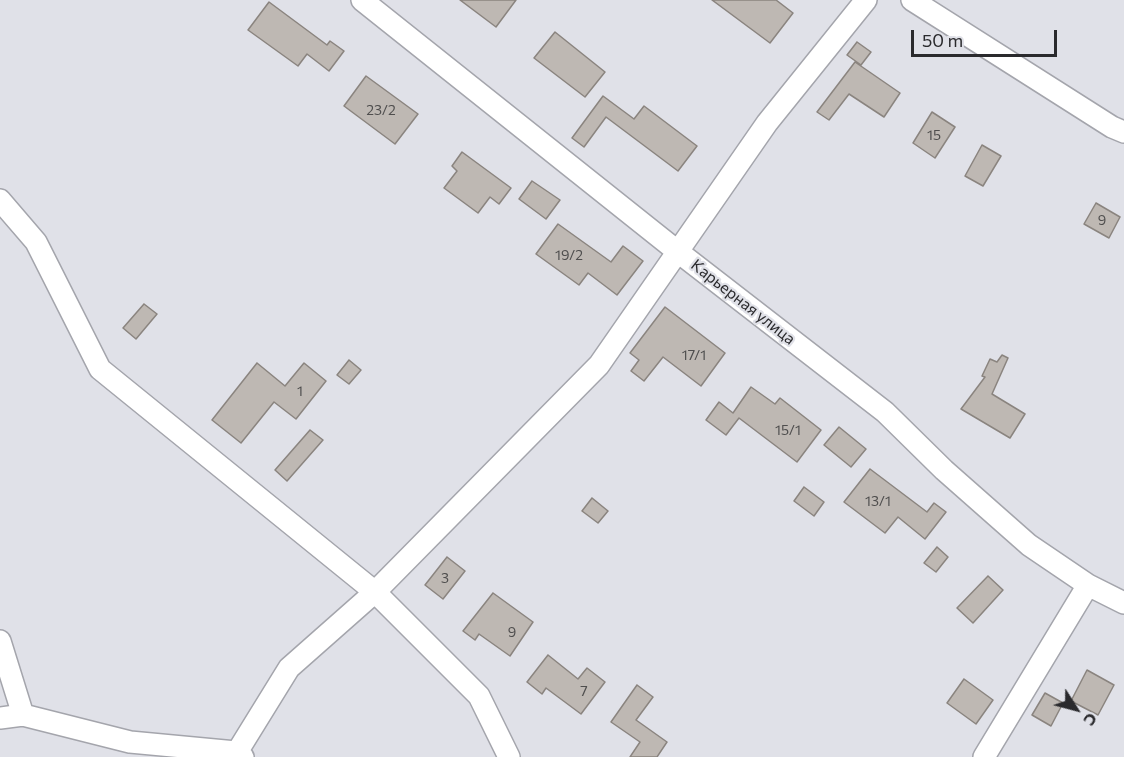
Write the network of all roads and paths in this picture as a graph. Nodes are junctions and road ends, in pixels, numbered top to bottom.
1 (362, 0) edge
2 (866, 0) edge
3 (912, 0) edge
4 (1124, 132) edge
5 (0, 200) edge
6 (676, 251) junction
7 (1088, 585) junction
8 (375, 592) junction
9 (1124, 603) edge
10 (0, 640) edge
11 (23, 715) junction
12 (0, 718) edge
13 (238, 755) edge
14 (509, 757) edge
15 (984, 757) edge

1 - 6 street, Карьерная улица
2 - 6 street
3 - 4 street
5 - 8 street
6 - 7 street, Карьерная улица
6 - 8 street
7 - 9 street, Карьерная улица
7 - 15 street
8 - 13 street
8 - 14 street
10 - 11 street
11 - 12 street
11 - 13 street

